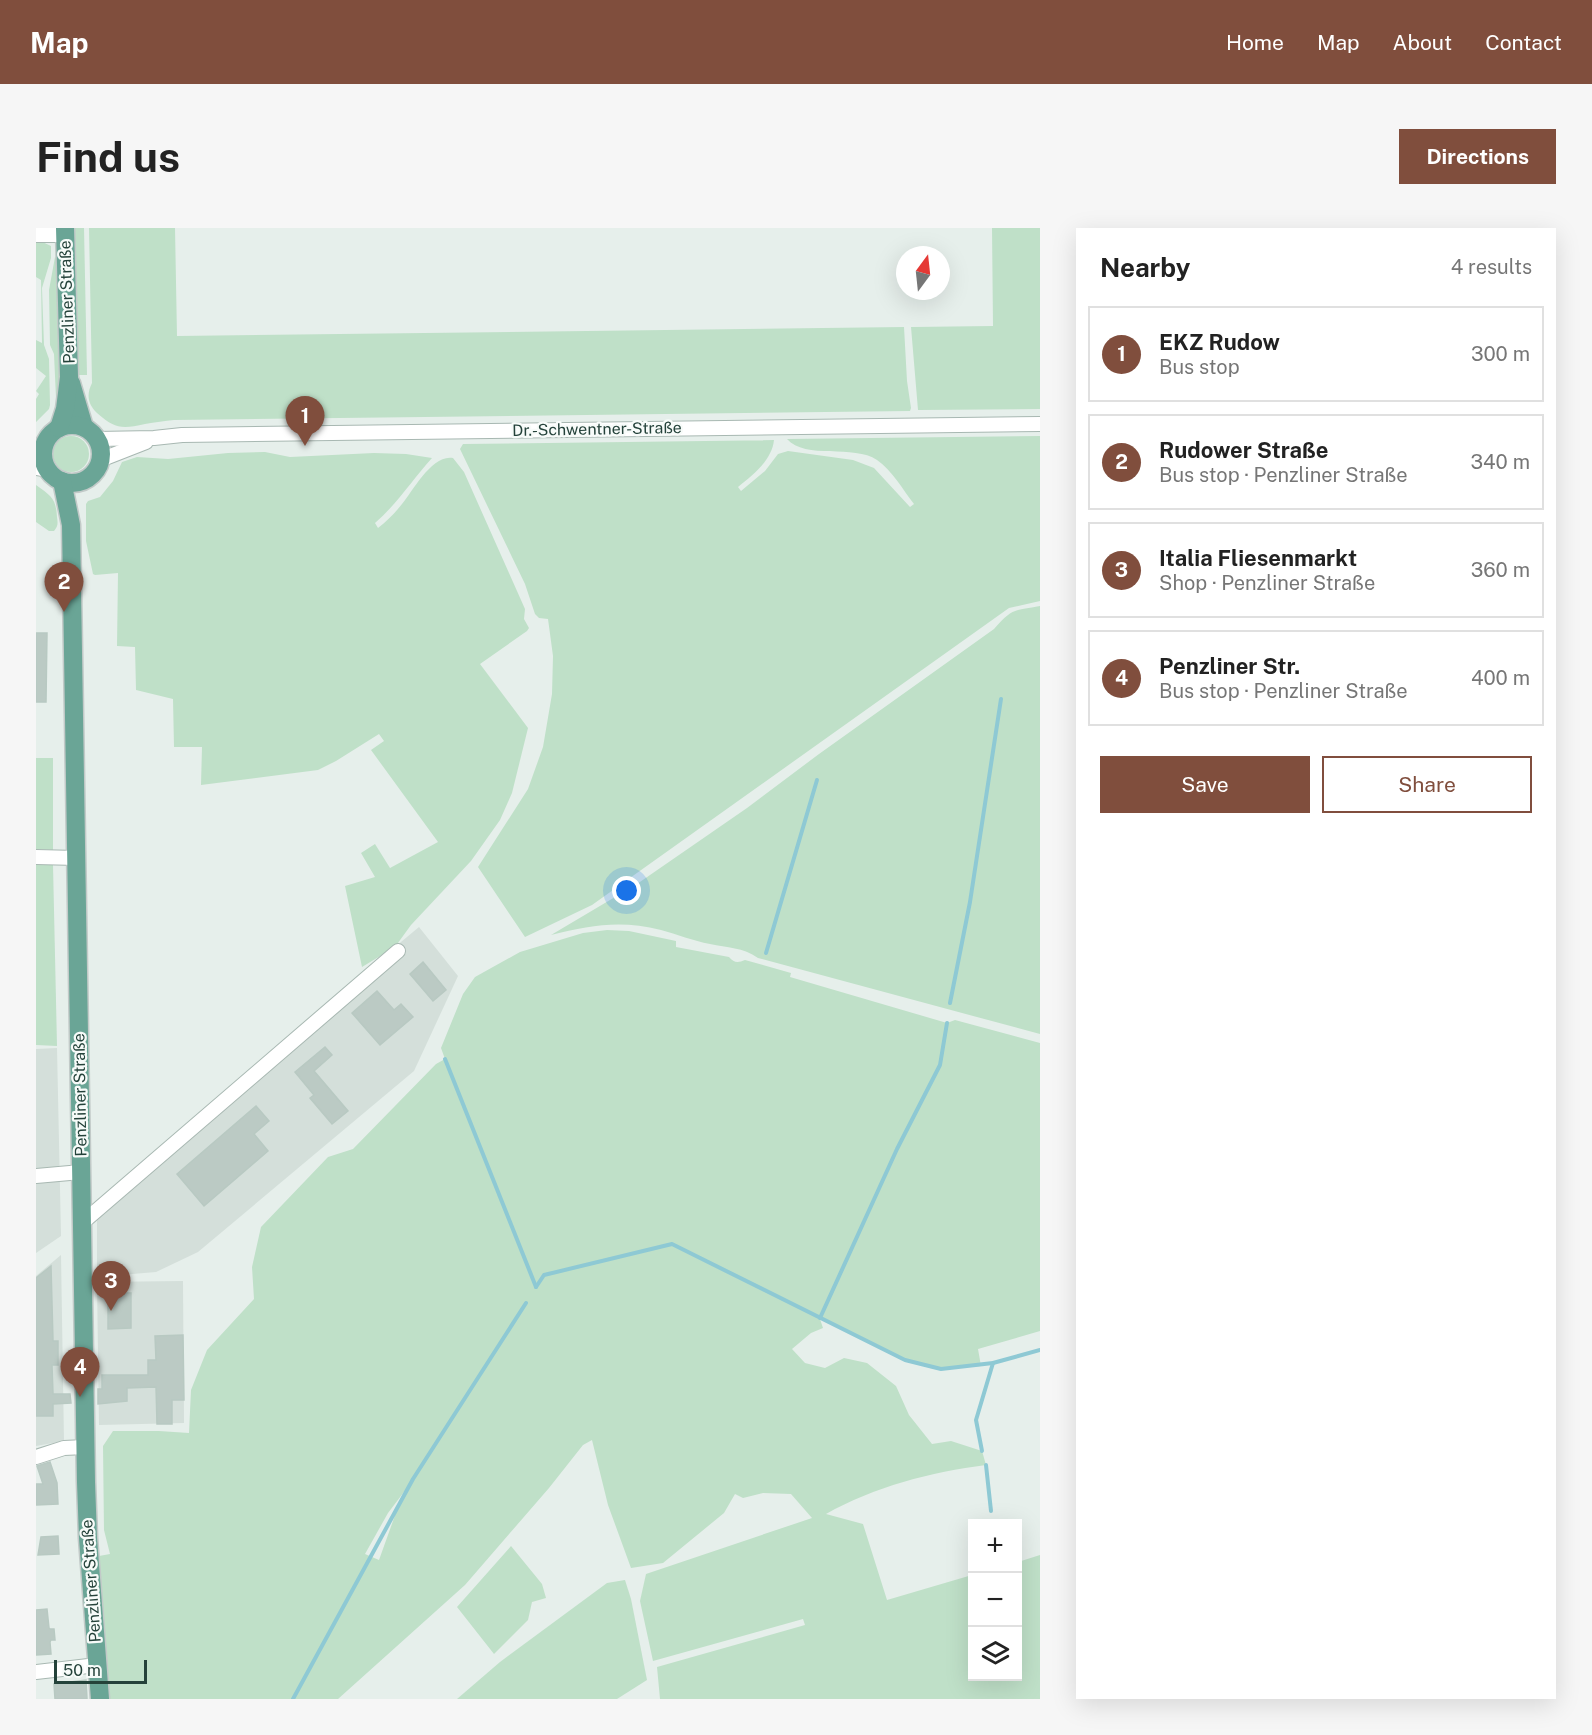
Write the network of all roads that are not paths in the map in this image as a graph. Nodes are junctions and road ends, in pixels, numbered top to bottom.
1 (65, 232) edge
2 (36, 235) edge
3 (69, 377) junction
4 (1040, 423) edge
5 (59, 428) junction
6 (90, 433) junction
7 (154, 438) junction
8 (40, 450) edge
9 (100, 460) junction
10 (49, 473) edge
11 (84, 480) junction
12 (72, 525) junction
13 (36, 857) edge
14 (76, 858) junction
15 (398, 951) dead end
16 (81, 1172) junction
17 (36, 1176) edge
18 (82, 1224) junction
19 (85, 1447) junction
20 (64, 1448) junction
21 (36, 1451) edge
22 (36, 1457) edge
23 (97, 1665) junction
24 (36, 1672) edge
25 (100, 1699) edge

1 - 2 street
1 - 3 main road, Penzliner Straße
3 - 5 main road, Penzliner Straße
3 - 6 main road, Penzliner Straße
4 - 7 street, Dr.-Schwentner-Straße
5 - 6 main road
5 - 8 main road
6 - 7 street, Dr.-Schwentner-Straße
6 - 9 main road
7 - 9 street, Dr.-Schwentner-Straße
8 - 10 main road
9 - 11 main road
10 - 11 main road
10 - 12 main road, Penzliner Straße
11 - 12 main road, Penzliner Straße
12 - 14 main road, Penzliner Straße
13 - 14 street
14 - 16 main road, Penzliner Straße
15 - 18 street
16 - 17 street
16 - 18 main road, Penzliner Straße
18 - 19 main road, Penzliner Straße
19 - 20 street
19 - 23 main road, Penzliner Straße
20 - 21 street
20 - 22 street
23 - 24 street
23 - 25 main road, Penzliner Straße

